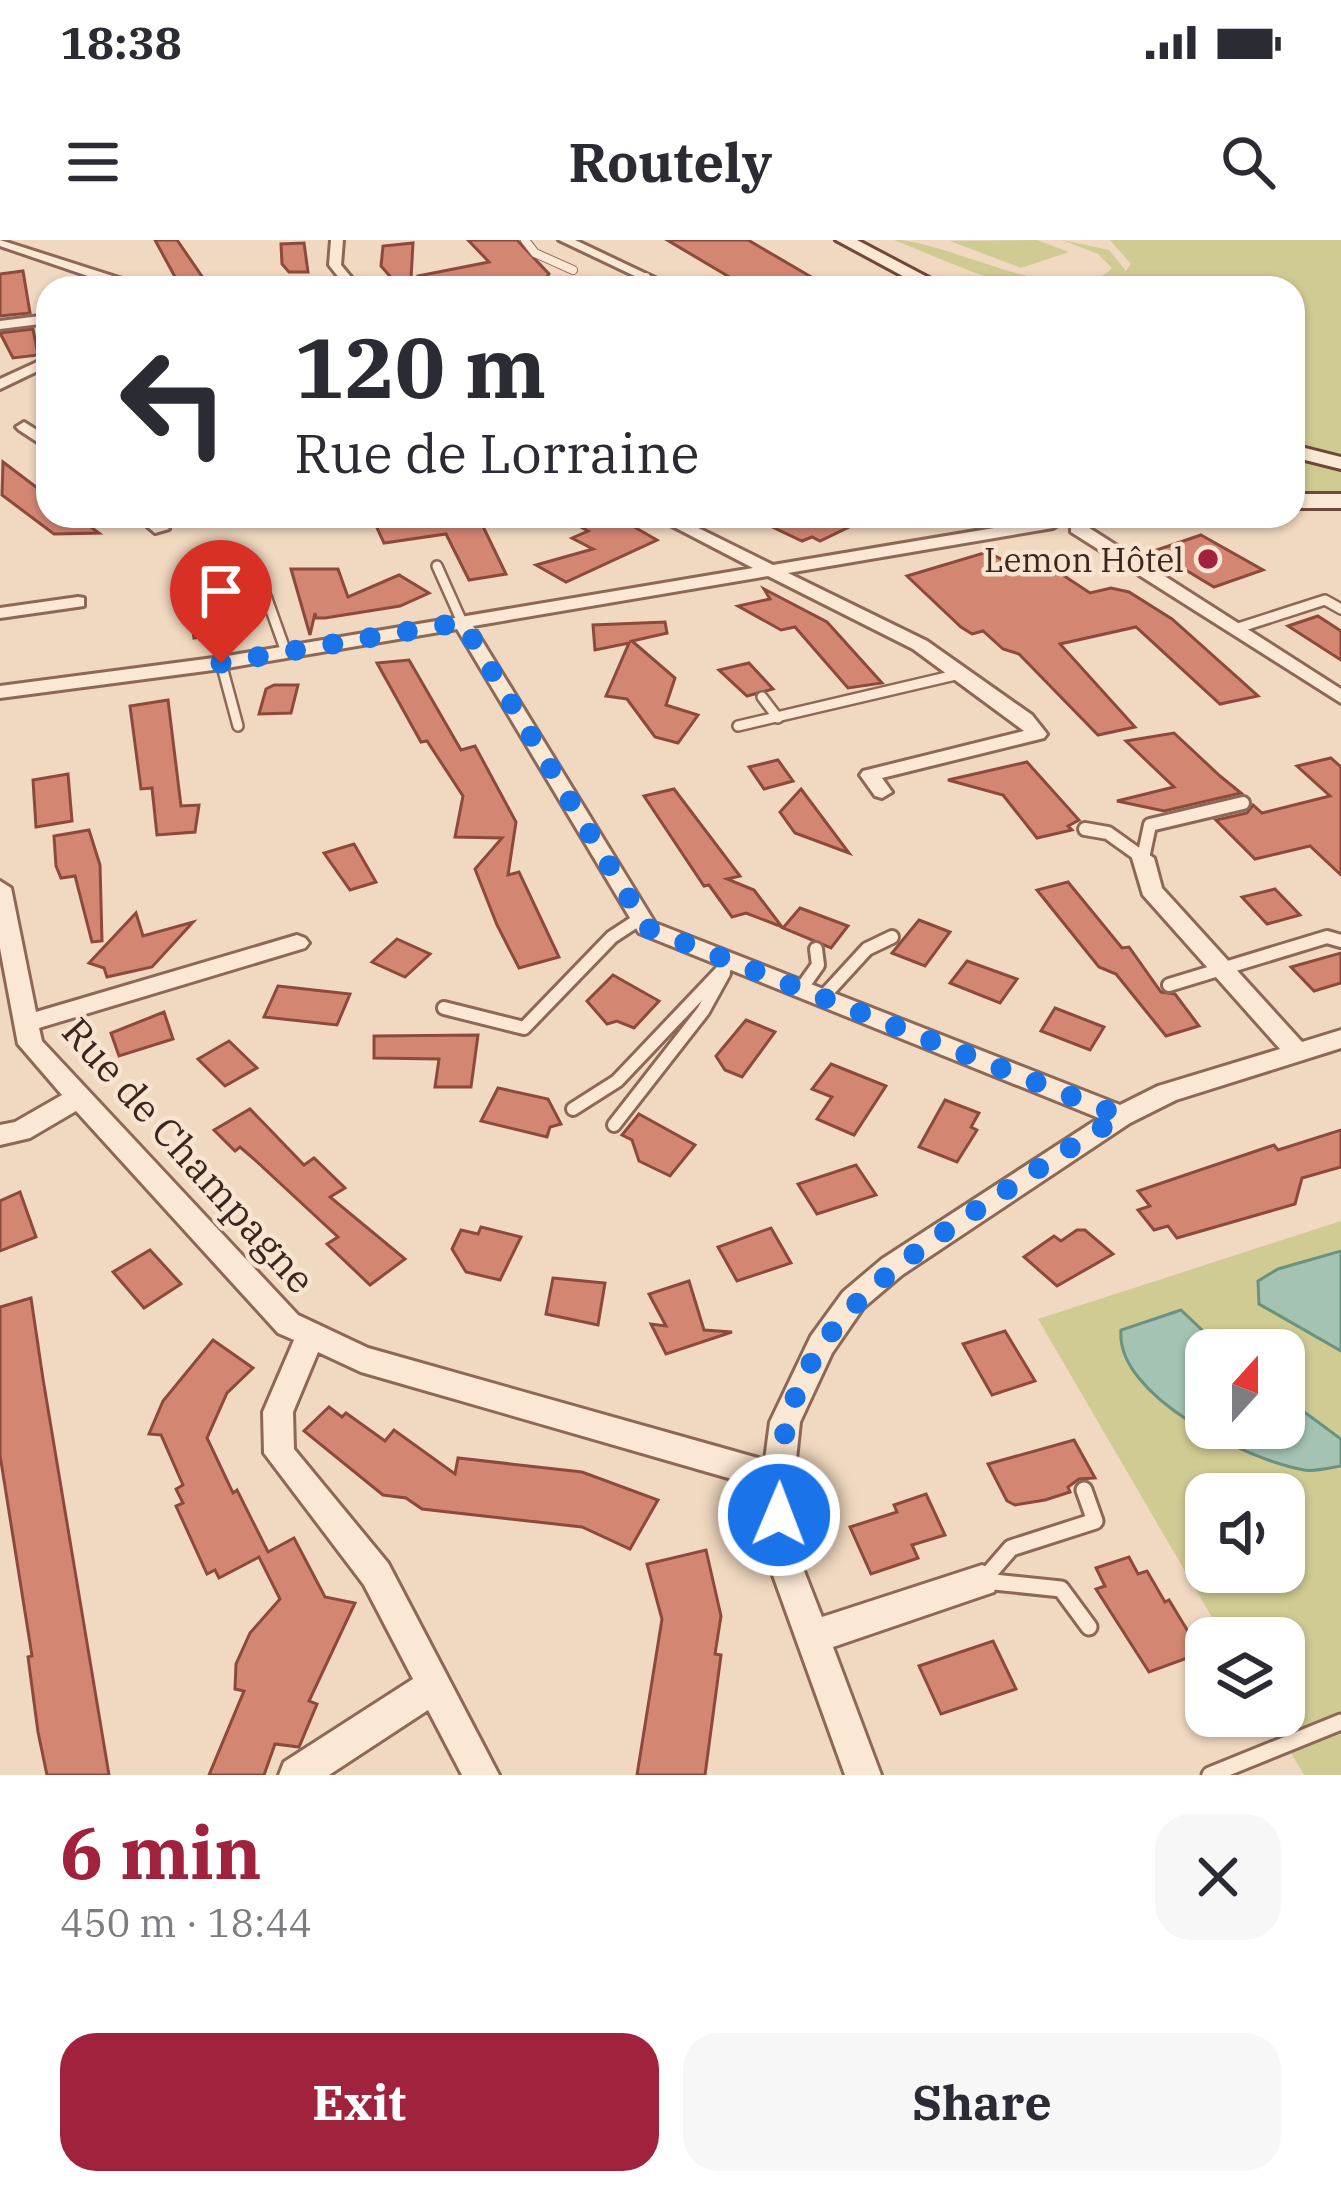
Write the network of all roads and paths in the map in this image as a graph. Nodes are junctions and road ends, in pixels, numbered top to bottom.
1 (337, 240) edge
2 (525, 240) edge
3 (565, 240) edge
4 (844, 240) edge
5 (0, 242) edge
6 (573, 270) dead end
7 (99, 276) edge
8 (343, 276) edge
9 (644, 276) edge
10 (915, 276) edge
11 (36, 320) edge
12 (0, 325) edge
13 (36, 367) edge
14 (0, 385) edge
15 (24, 427) dead end
16 (36, 436) edge
17 (1305, 454) edge
18 (1341, 463) edge
19 (684, 528) edge
20 (1007, 528) edge
21 (1095, 528) edge
22 (437, 566) dead end
23 (772, 574) junction
24 (266, 596) dead end
25 (78, 602) dead end
26 (1341, 609) edge
27 (0, 613) edge
28 (462, 622) junction
29 (1238, 628) junction
30 (286, 652) junction
31 (221, 663) junction
32 (964, 673) junction
33 (0, 692) edge
34 (762, 697) dead end
35 (1341, 697) edge
36 (778, 718) junction
37 (238, 726) dead end
38 (738, 726) dead end
39 (883, 792) dead end
40 (1243, 803) dead end
41 (1085, 829) dead end
42 (1143, 858) junction
43 (0, 889) edge
44 (641, 918) junction
45 (892, 937) dead end
46 (1341, 941) edge
47 (297, 943) dead end
48 (816, 949) dead end
49 (731, 962) junction
50 (1220, 967) junction
51 (1168, 985) dead end
52 (812, 993) junction
53 (444, 1008) dead end
54 (26, 1024) junction
55 (1341, 1040) edge
56 (1298, 1053) junction
57 (79, 1097) junction
58 (573, 1109) dead end
59 (1121, 1116) junction
60 (614, 1125) dead end
61 (0, 1135) edge
62 (311, 1335) junction
63 (778, 1478) junction
64 (1084, 1490) dead end
65 (982, 1581) junction
66 (1090, 1628) dead end
67 (812, 1637) junction
68 (435, 1685) junction
69 (1341, 1722) edge
70 (297, 1775) edge
71 (481, 1775) edge
72 (863, 1775) edge
73 (1210, 1775) edge

1 - 8 street
2 - 6 lane
3 - 9 street
4 - 10 main road
5 - 7 street
11 - 12 street
13 - 14 street
15 - 16 street
17 - 18 main road
19 - 23 street
20 - 23 street
21 - 29 street
22 - 28 lane
23 - 28 street
23 - 32 street
24 - 30 lane
25 - 27 street
26 - 29 lane
28 - 30 street
28 - 44 street
29 - 35 street
30 - 31 street
31 - 33 street
31 - 37 lane
32 - 36 lane
32 - 39 street
34 - 36 lane
36 - 38 lane
40 - 42 lane
41 - 42 lane
42 - 50 street
43 - 54 street, Rue de Champagne
44 - 49 street
44 - 53 lane
45 - 52 lane
46 - 50 lane
47 - 54 street
48 - 52 lane
49 - 52 street
49 - 58 lane
49 - 60 lane
50 - 51 lane
50 - 56 street
52 - 59 street
54 - 57 street, Rue de Champagne
55 - 56 street
56 - 59 street
57 - 61 street
57 - 62 street, Rue de Champagne
59 - 63 street
62 - 63 street, Rue de Champagne
62 - 68 street
63 - 67 street
64 - 65 lane
65 - 66 lane
65 - 67 street
67 - 72 street
68 - 70 street
68 - 71 street
69 - 73 lane

